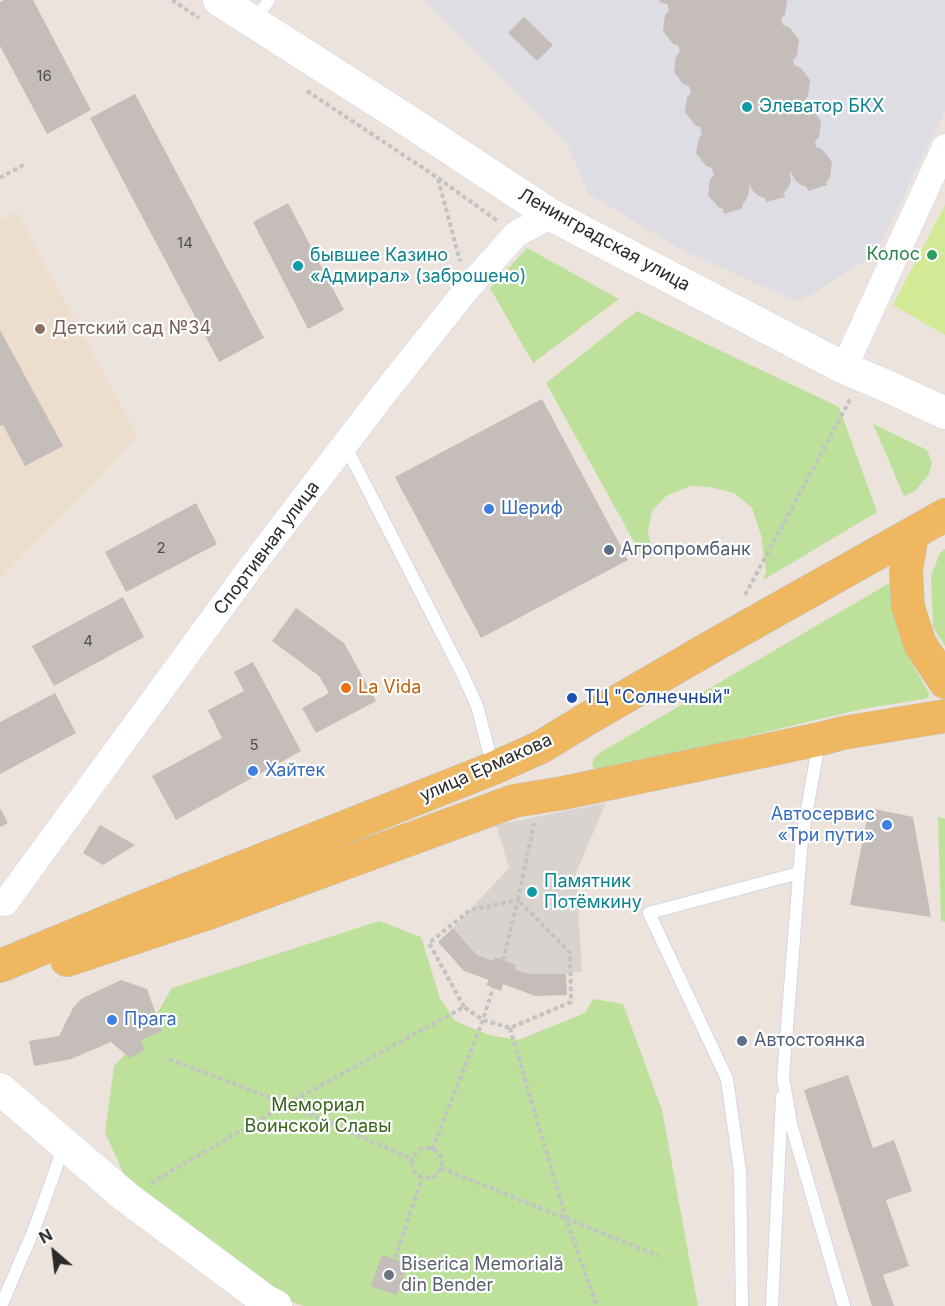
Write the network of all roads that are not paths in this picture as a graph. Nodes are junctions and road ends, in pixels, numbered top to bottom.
1 (211, 10) edge
2 (261, 11) edge
3 (945, 147) edge
4 (551, 215) junction
5 (852, 372) junction
6 (945, 412) edge
7 (345, 445) junction
8 (945, 496) edge
9 (945, 515) edge
10 (912, 534) junction
11 (945, 682) edge
12 (945, 716) edge
13 (820, 739) junction
14 (494, 768) junction
15 (799, 873) junction
16 (5, 903) dead end
17 (0, 966) edge
18 (0, 982) edge
19 (783, 1077) junction
20 (0, 1089) edge
21 (64, 1145) junction
22 (1, 1306) edge
23 (276, 1306) edge
24 (742, 1306) edge
25 (772, 1306) edge
26 (844, 1306) edge

1 - 2 street, Ленинградская улица
2 - 4 street, Ленинградская улица
3 - 5 street
4 - 5 street, Ленинградская улица
4 - 7 street, Спортивная улица
5 - 6 street, Ленинградская улица
7 - 14 lane
7 - 16 street, Спортивная улица
8 - 10 street
9 - 10 main road, улица Ермакова
10 - 11 main road
10 - 14 main road, улица Ермакова
12 - 13 main road, улица Ермакова
13 - 15 lane
13 - 18 main road, улица Ермакова
14 - 17 main road, улица Ермакова
15 - 19 lane
15 - 24 lane
19 - 25 lane
19 - 26 lane
20 - 21 street
21 - 22 lane
21 - 23 street

